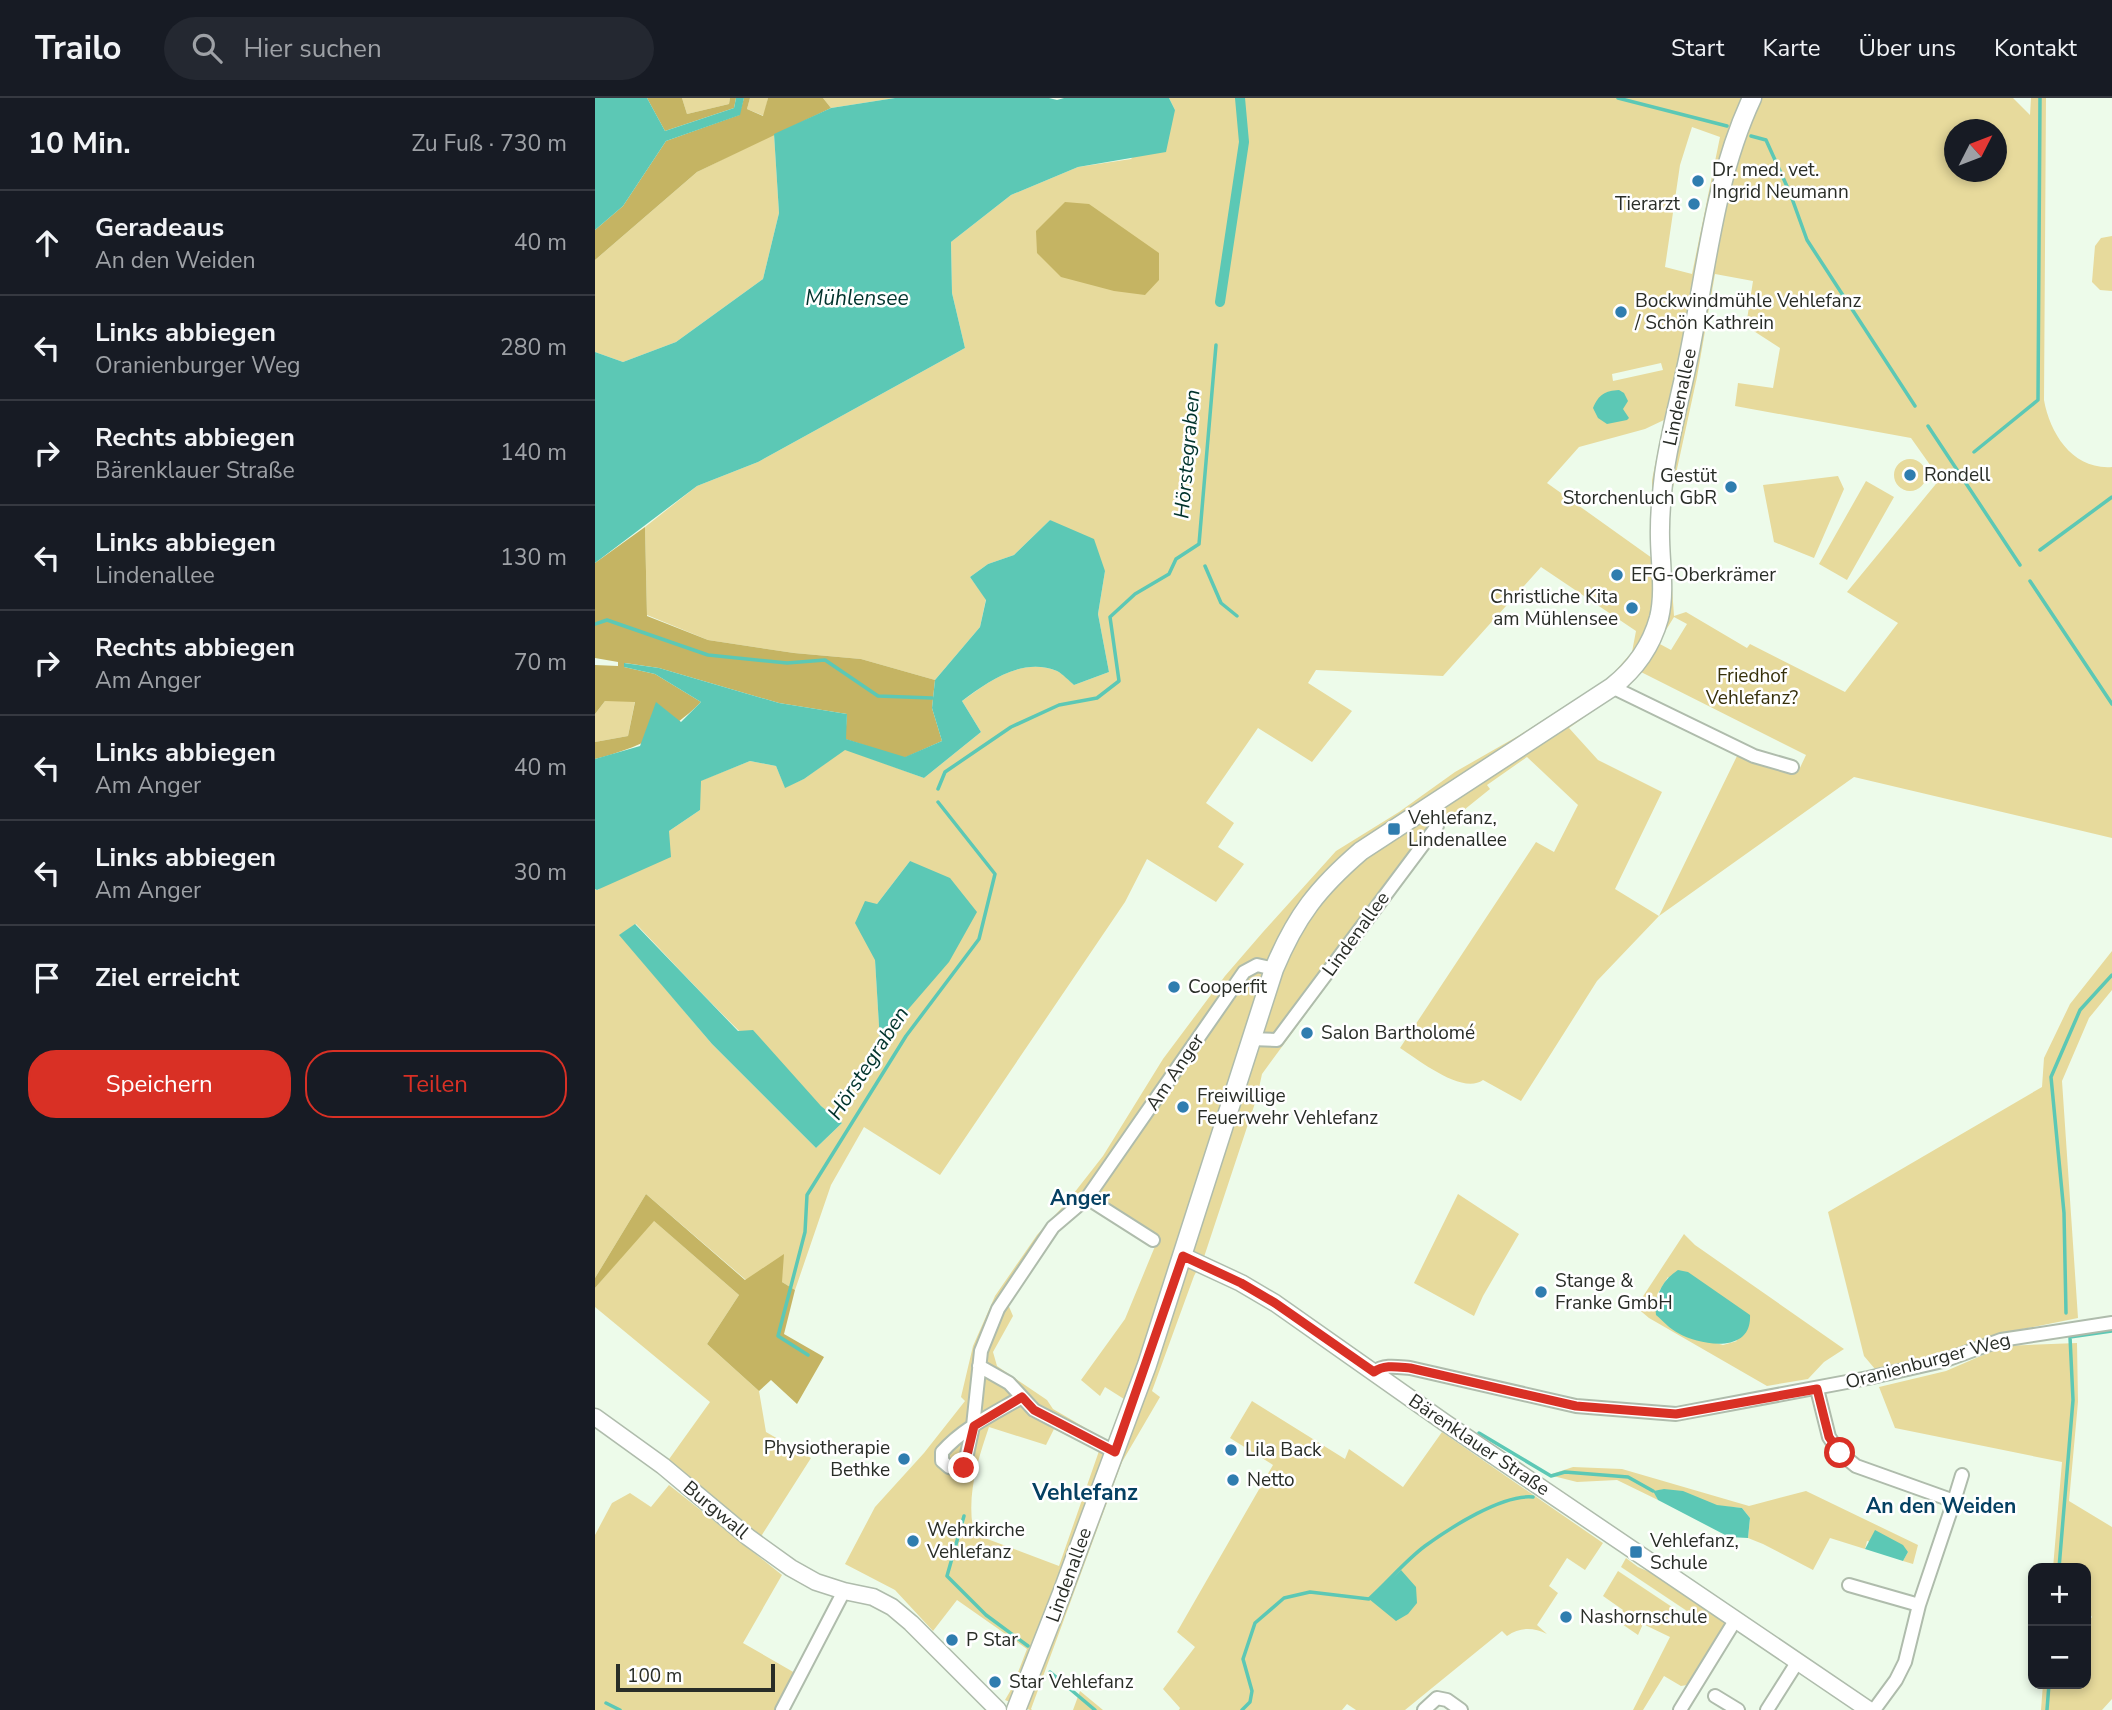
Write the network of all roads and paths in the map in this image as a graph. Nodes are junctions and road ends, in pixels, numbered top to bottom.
1 (1752, 98) edge
2 (1612, 687) junction
3 (1792, 767) dead end
4 (1435, 803) junction
5 (1274, 969) junction
6 (1251, 1039) junction
7 (1087, 1198) junction
8 (1153, 1240) dead end
9 (1183, 1256) junction
10 (2112, 1323) edge
11 (979, 1366) junction
12 (1374, 1372) junction
13 (1817, 1389) junction
14 (1022, 1397) junction
15 (595, 1417) edge
16 (1115, 1452) junction
17 (1962, 1475) dead end
18 (1954, 1501) junction
19 (1849, 1585) dead end
20 (844, 1591) junction
21 (1919, 1605) junction
22 (1736, 1619) junction
23 (1798, 1661) junction
24 (1715, 1696) dead end
25 (782, 1710) edge
26 (998, 1710) edge
27 (1016, 1710) edge
28 (1424, 1710) edge
29 (1461, 1710) edge
30 (1680, 1710) edge
31 (1738, 1710) edge
32 (1767, 1710) edge
33 (1872, 1710) edge

1 - 2 main road, Lindenallee
2 - 3 street
2 - 4 main road, Lindenallee
4 - 5 main road, Lindenallee
4 - 6 street, Lindenallee
5 - 6 main road, Lindenallee
5 - 7 street, Am Anger
6 - 9 main road, Lindenallee
7 - 8 street
7 - 11 street, Am Anger
9 - 12 street, Bärenklauer Straße
9 - 16 main road, Lindenallee
10 - 13 street, Oranienburger Weg
11 - 14 street
11 - 14 street, Am Anger
12 - 13 street, Oranienburger Weg
12 - 22 street, Bärenklauer Straße
13 - 18 street
14 - 16 street
15 - 20 street, Burgwall
16 - 27 main road, Lindenallee
17 - 18 street
18 - 21 street
19 - 21 street
20 - 25 street
20 - 26 street, Burgwall
21 - 33 street
22 - 23 street, Bärenklauer Straße
22 - 30 street
23 - 32 street
23 - 33 street, Bärenklauer Straße
24 - 31 street
28 - 29 street

